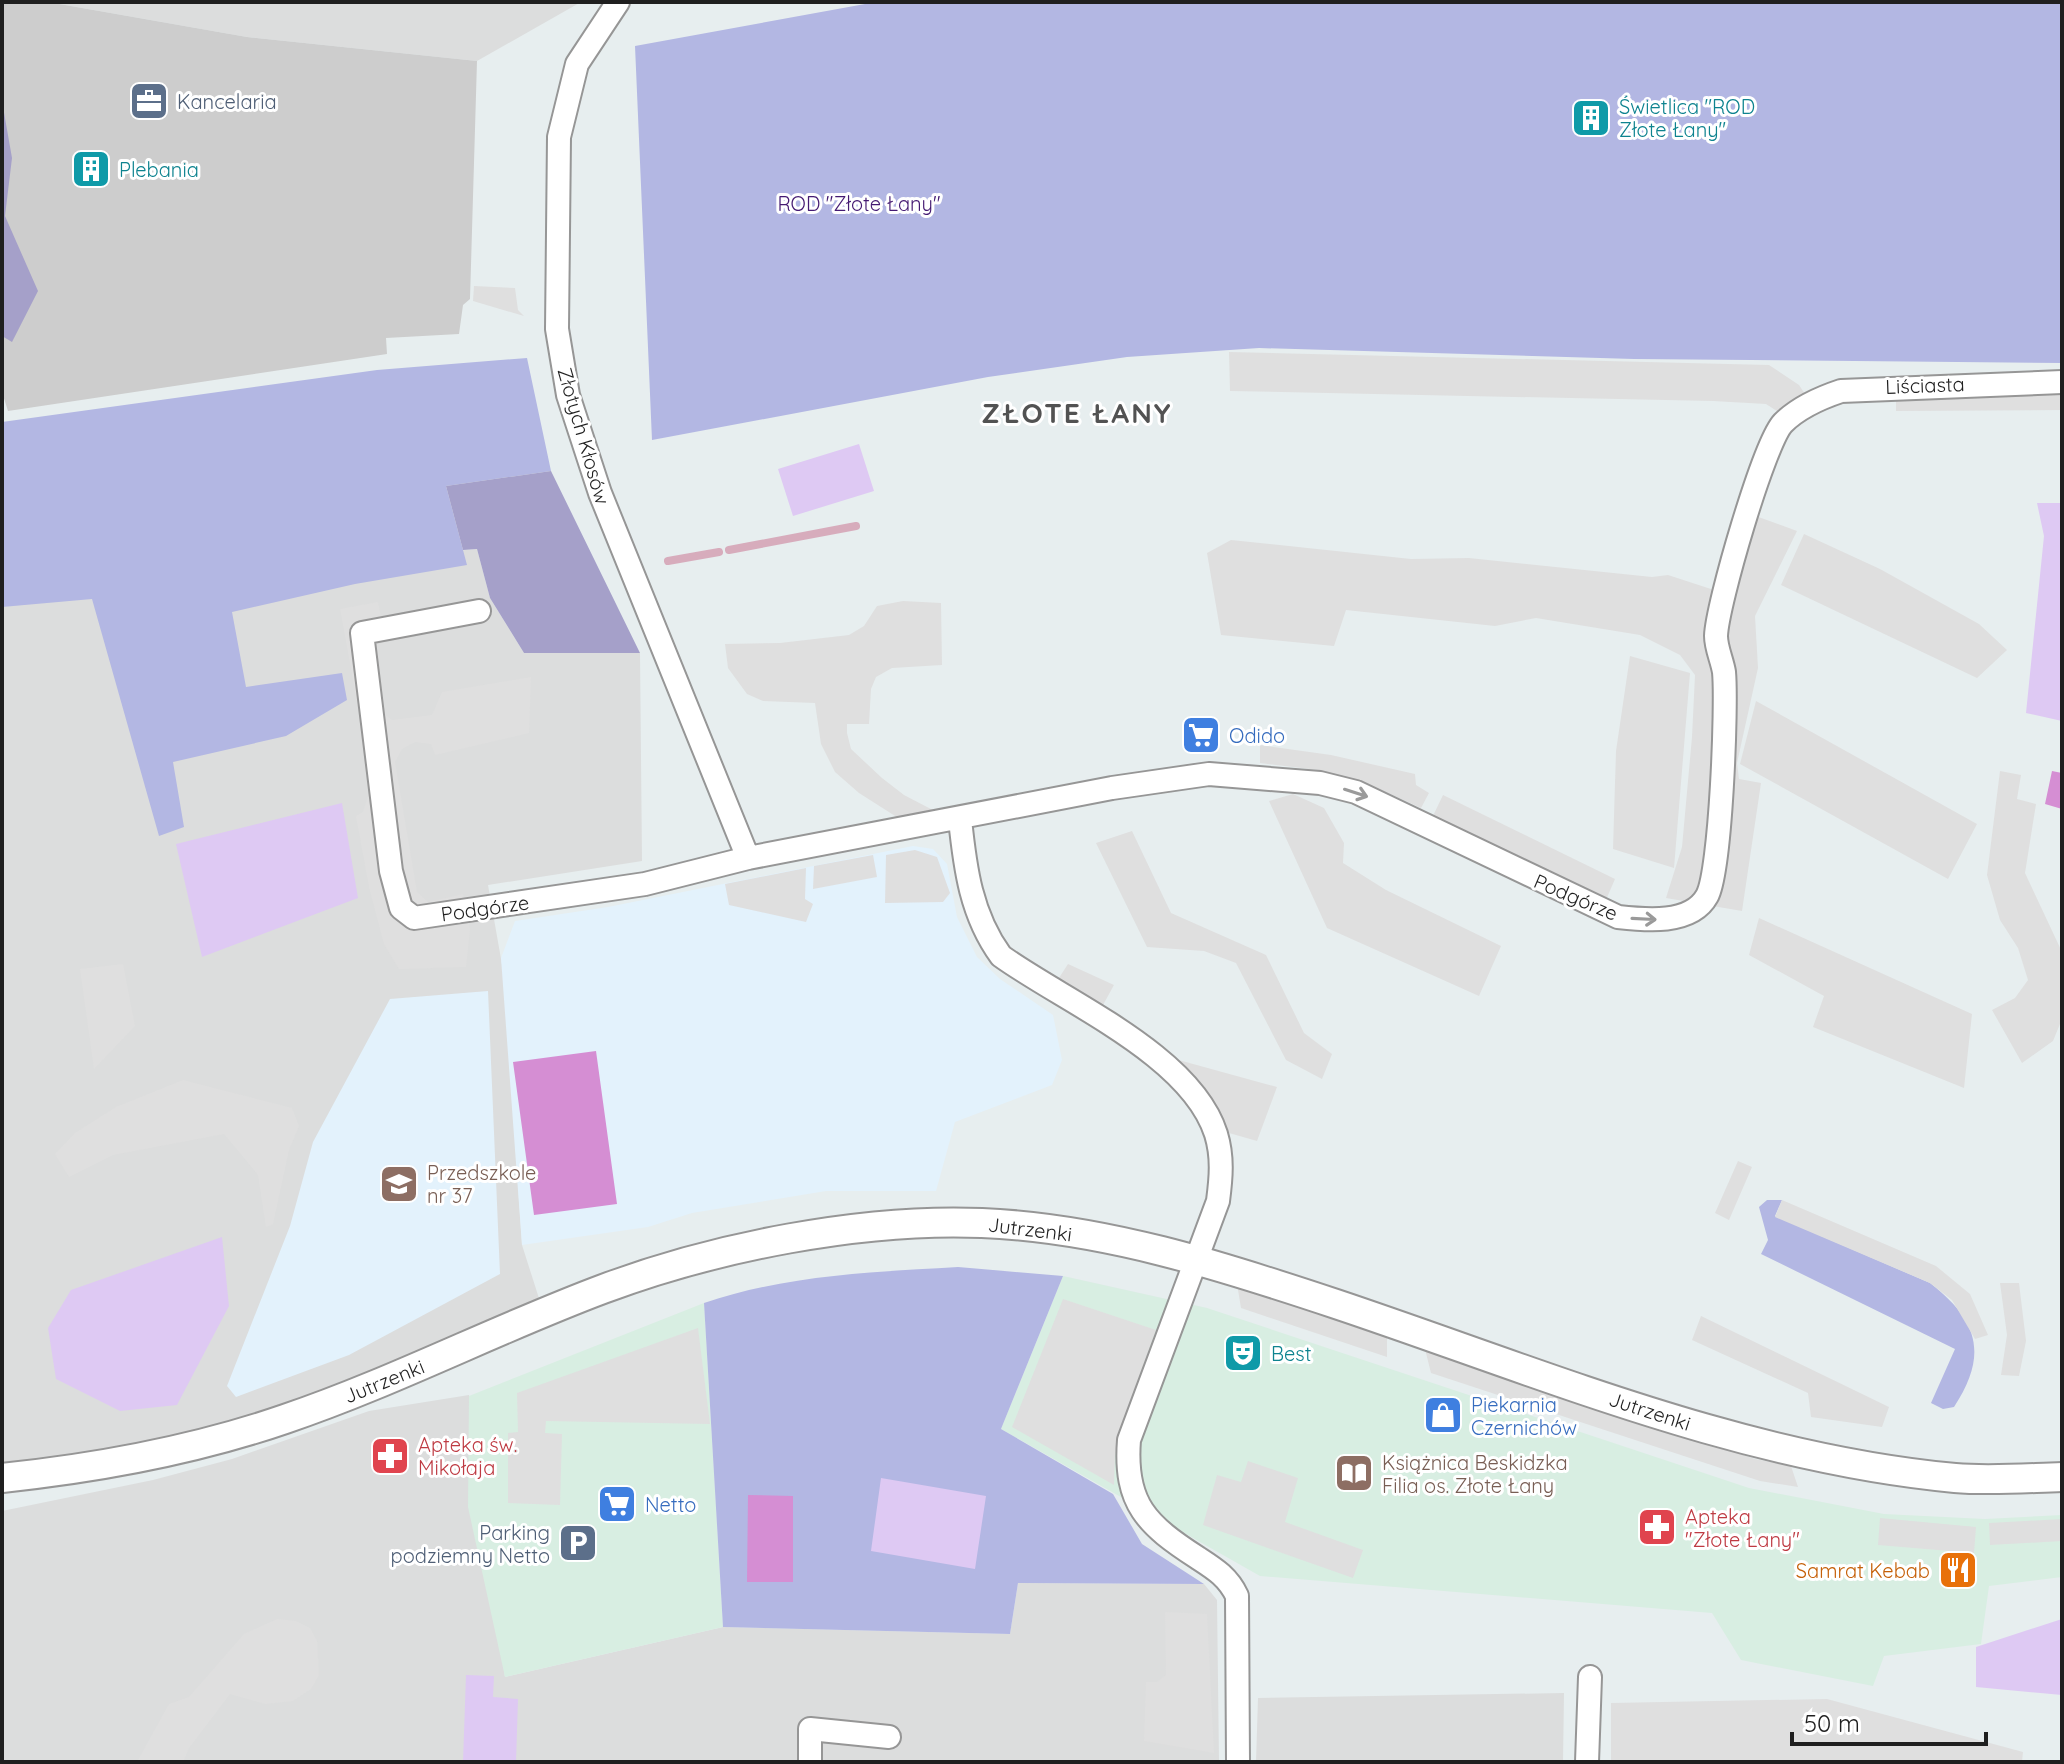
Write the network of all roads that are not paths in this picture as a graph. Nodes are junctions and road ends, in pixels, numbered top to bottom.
1 (618, 2) edge
2 (2062, 382) edge
3 (1795, 413) joint
4 (479, 611) dead end
5 (960, 819) junction
6 (748, 858) junction
7 (1194, 1259) junction
8 (2062, 1477) edge
9 (2, 1478) edge
10 (1590, 1677) dead end
11 (889, 1737) dead end
12 (810, 1762) edge
13 (1238, 1762) edge
14 (1587, 1762) edge

1 - 6 street, Złotych Kłosów
2 - 3 street, Liściasta
5 -> 3 street, Podgórze
4 - 6 street, Podgórze
5 - 6 street, Podgórze
5 - 7 street
7 - 8 street, Jutrzenki
7 - 9 street, Jutrzenki
7 - 13 street
10 - 14 street
11 - 12 street

